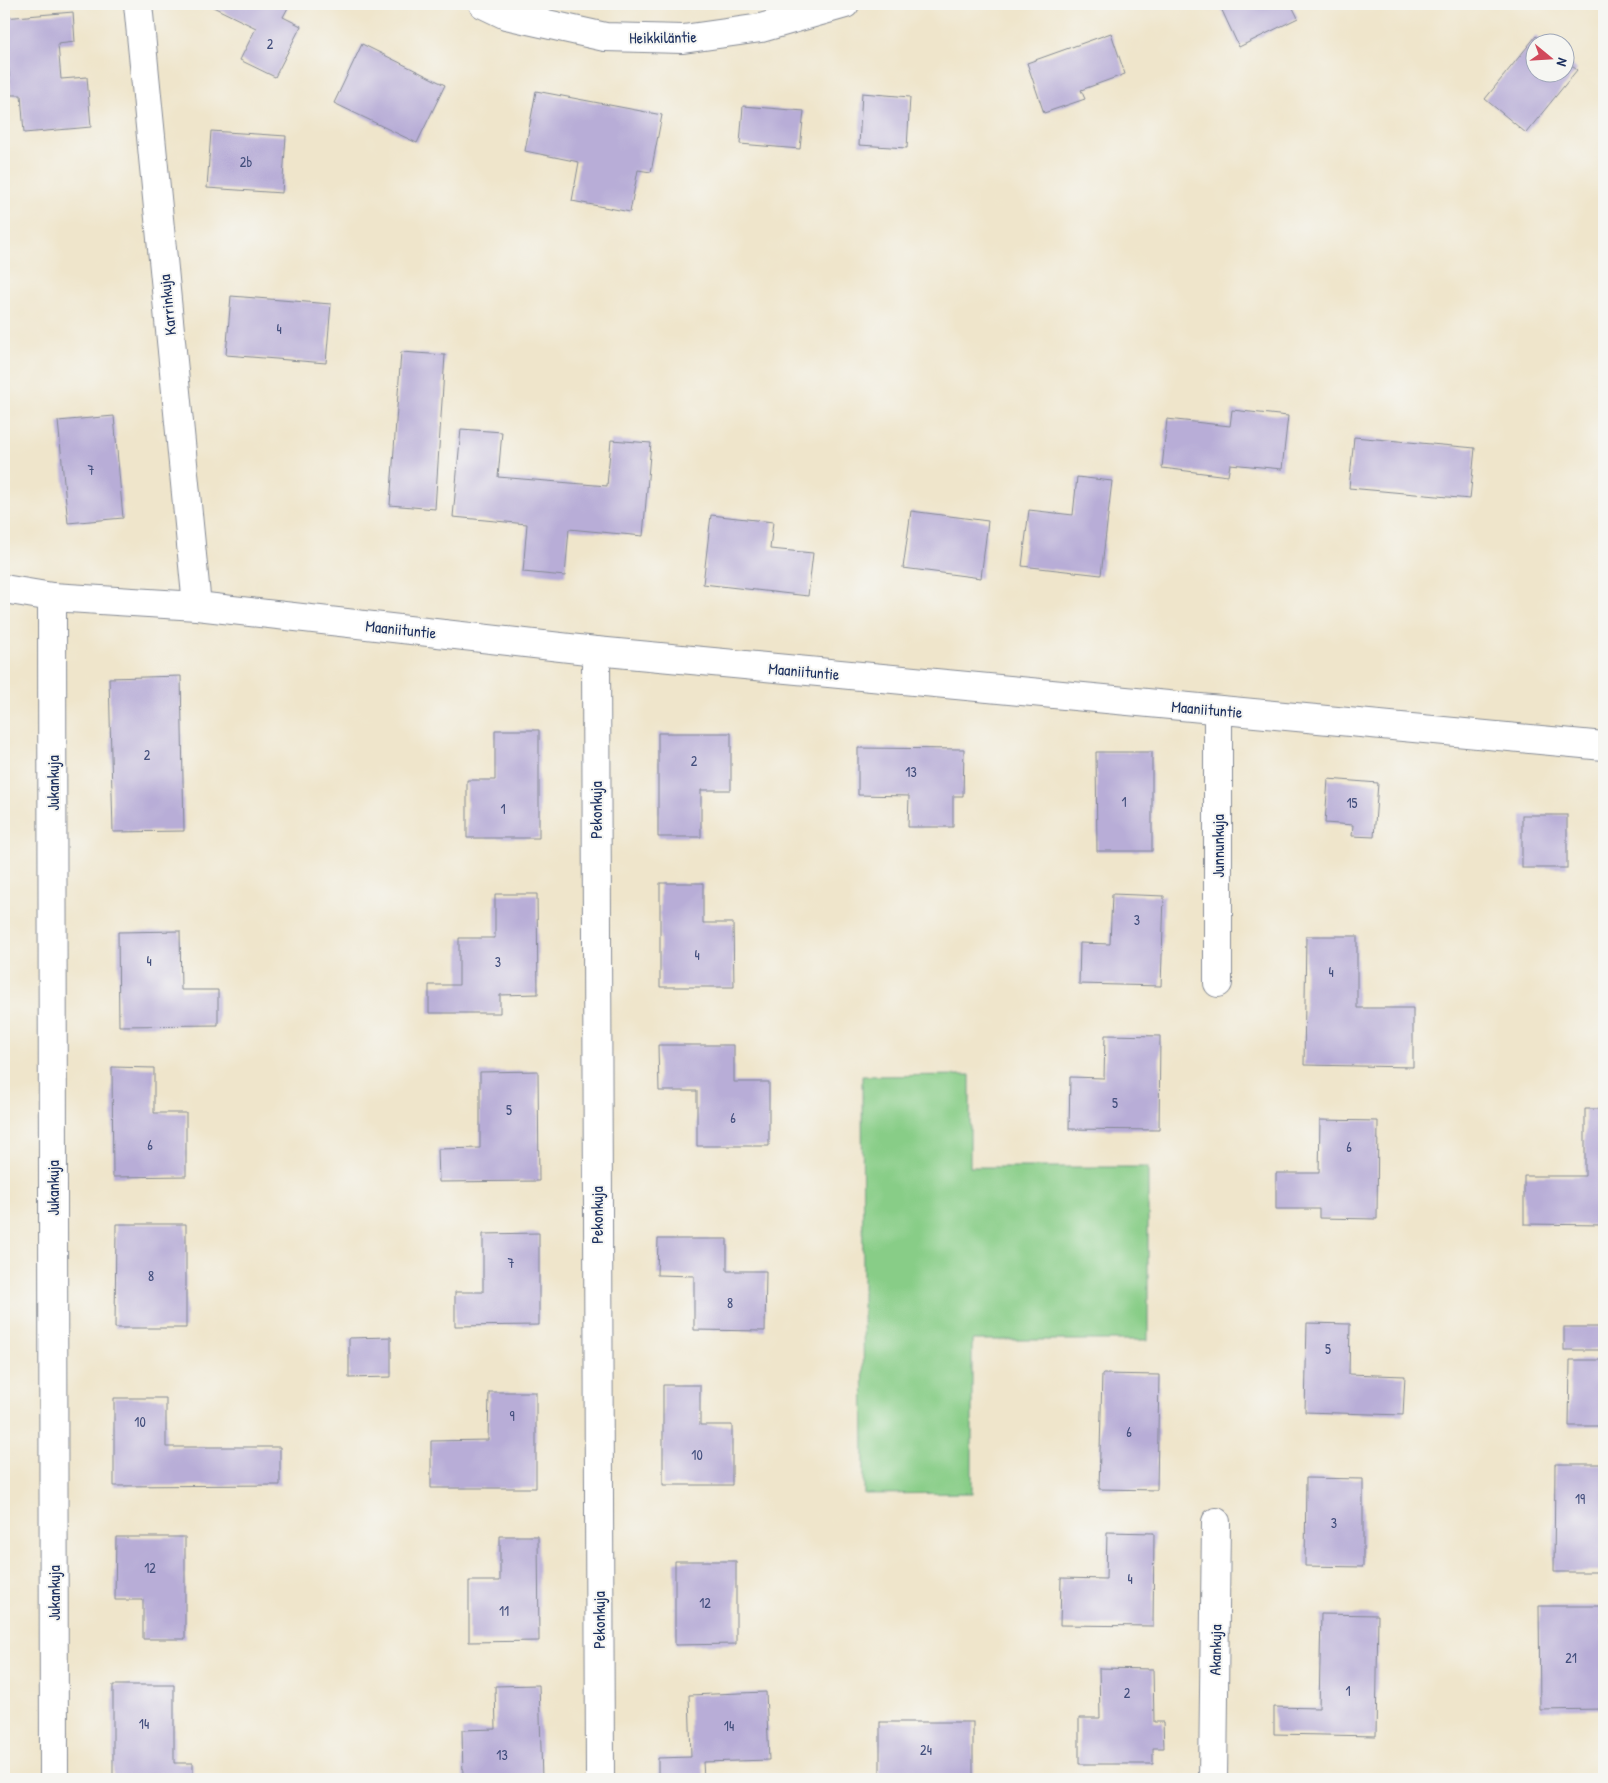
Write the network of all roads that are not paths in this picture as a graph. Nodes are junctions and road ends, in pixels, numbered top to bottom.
1 (138, 4) edge
2 (483, 4) edge
3 (845, 4) edge
4 (4, 589) edge
5 (52, 597) junction
6 (197, 606) junction
7 (596, 651) junction
8 (1218, 710) junction
9 (1604, 746) edge
10 (1218, 983) dead end
11 (1216, 1522) dead end
12 (54, 1779) edge
13 (600, 1779) edge
14 (1213, 1779) edge

1 - 6 street, Karrinkuja
2 - 3 street, Heikkiläntie
4 - 5 street, Maaniituntie
5 - 6 street, Maaniituntie
5 - 12 street, Jukankuja
6 - 7 street, Maaniituntie
7 - 8 street, Maaniituntie
7 - 13 street, Pekonkuja
8 - 9 street, Maaniituntie
8 - 10 street, Junnunkuja
11 - 14 street, Akankuja

